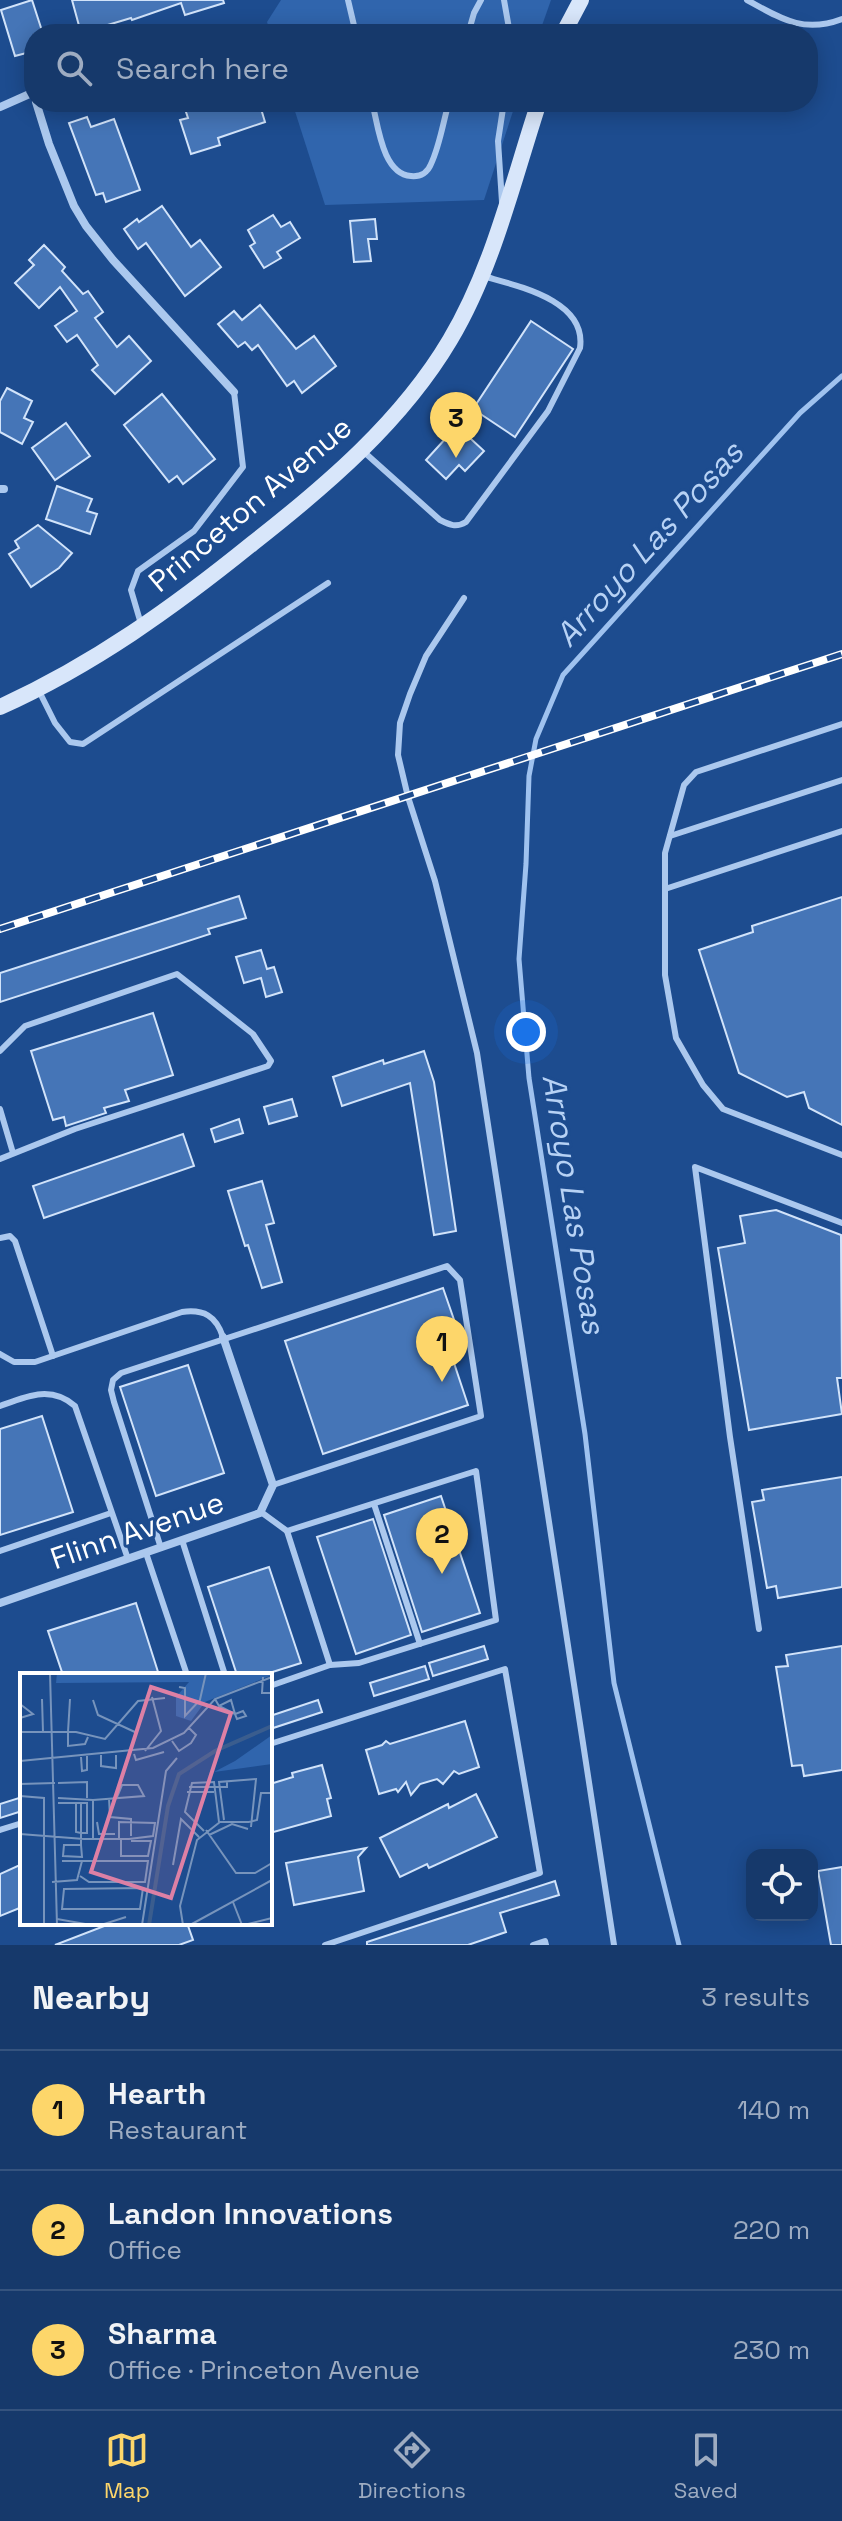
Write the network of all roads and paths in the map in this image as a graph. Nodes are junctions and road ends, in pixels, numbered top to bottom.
1 (348, 0) edge
2 (481, 0) edge
3 (504, 0) edge
4 (581, 0) edge
5 (747, 0) edge
6 (842, 19) edge
7 (354, 24) edge
8 (471, 24) edge
9 (508, 24) edge
10 (568, 24) edge
11 (792, 24) edge
12 (818, 25) edge
13 (24, 97) edge
14 (0, 107) edge
15 (39, 112) edge
16 (375, 112) edge
17 (446, 112) edge
18 (502, 112) edge
19 (536, 112) edge
20 (502, 213) junction
21 (481, 276) junction
22 (234, 392) joint
23 (361, 449) junction
24 (328, 583) dead end
25 (464, 598) dead end
26 (143, 628) junction
27 (38, 689) junction
28 (0, 707) edge
29 (842, 724) edge
30 (842, 780) edge
31 (842, 831) edge
32 (670, 836) junction
33 (665, 889) junction
34 (0, 1051) edge
35 (0, 1109) edge
36 (13, 1153) junction
37 (842, 1155) edge
38 (0, 1159) edge
39 (842, 1223) edge
40 (0, 1238) edge
41 (224, 1338) junction
42 (0, 1354) edge
43 (53, 1356) junction
44 (0, 1406) edge
45 (273, 1485) junction
46 (374, 1504) junction
47 (261, 1512) junction
48 (111, 1513) junction
49 (287, 1531) junction
50 (182, 1540) junction
51 (161, 1548) junction
52 (0, 1551) edge
53 (146, 1553) junction
54 (128, 1559) junction
55 (0, 1603) edge
56 (759, 1629) dead end
57 (420, 1644) junction
58 (330, 1665) junction
59 (186, 1673) edge
60 (224, 1673) edge
61 (272, 1685) edge
62 (272, 1743) edge
63 (20, 1824) edge
64 (0, 1830) edge
65 (325, 1945) edge
66 (533, 1945) edge
67 (546, 1945) edge
68 (614, 1945) edge

1 - 7 lane
2 - 8 lane
3 - 9 lane
4 - 10 street
5 - 11 lane
6 - 12 lane
13 - 14 street
15 - 22 street
16 - 17 lane
18 - 20 lane
19 - 20 street, Princeton Avenue
20 - 21 street, Princeton Avenue
21 - 23 street, Princeton Avenue
21 - 23 lane
22 - 26 lane
23 - 26 street, Princeton Avenue
24 - 27 lane
25 - 68 lane
26 - 27 street, Princeton Avenue
27 - 28 street, Princeton Avenue
29 - 32 lane
30 - 32 lane
31 - 33 lane
32 - 33 lane
33 - 37 lane
34 - 36 lane
35 - 36 lane
36 - 38 lane
39 - 56 lane
40 - 43 lane
41 - 43 lane
41 - 45 street
41 - 45 lane
41 - 51 lane
42 - 43 lane
44 - 48 lane
45 - 47 street, Flinn Avenue
46 - 49 lane
46 - 57 lane
46 - 57 lane
47 - 49 lane
47 - 50 street, Flinn Avenue
48 - 52 lane
48 - 54 lane
49 - 58 lane
50 - 51 street, Flinn Avenue
50 - 60 lane
51 - 53 street, Flinn Avenue
53 - 54 street, Flinn Avenue
53 - 59 lane
54 - 55 street, Flinn Avenue
57 - 58 lane
58 - 61 lane
62 - 65 lane
63 - 64 lane
66 - 67 lane

